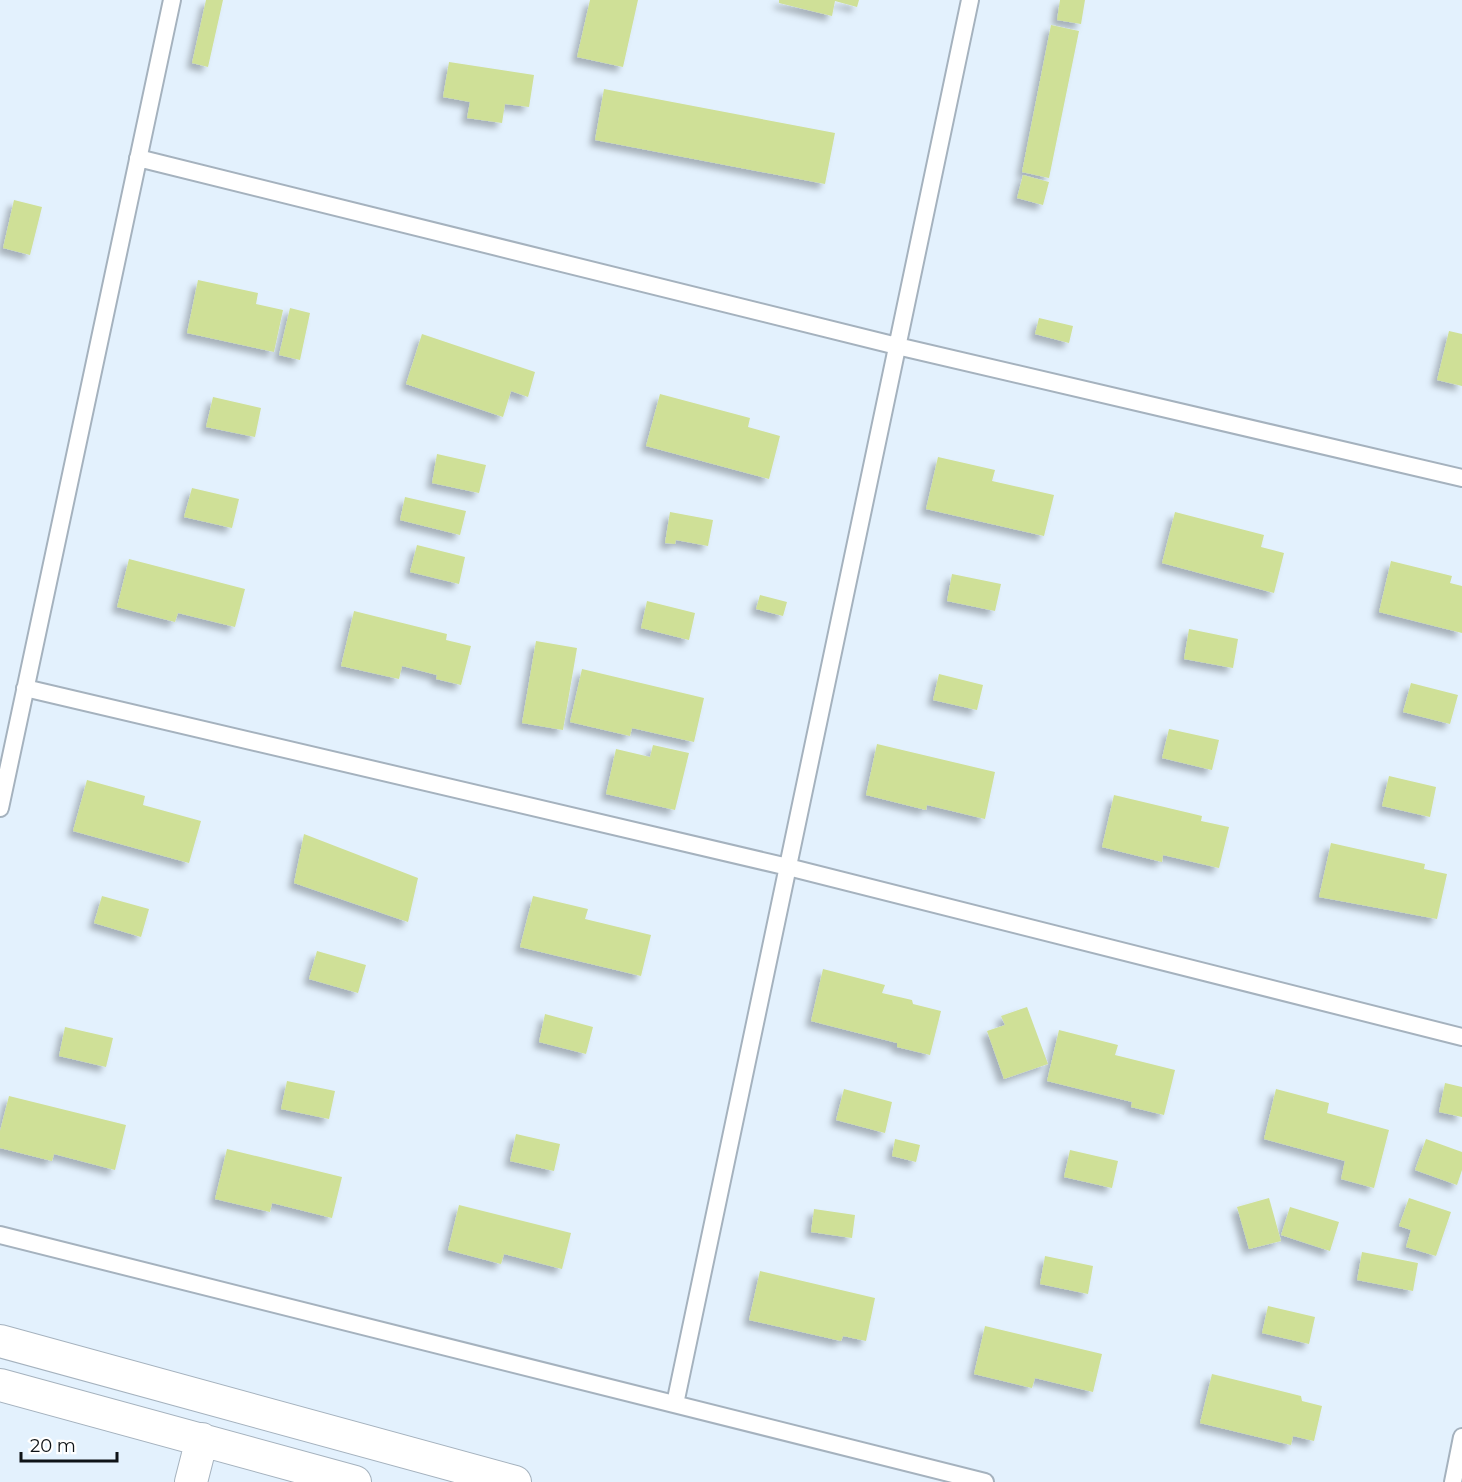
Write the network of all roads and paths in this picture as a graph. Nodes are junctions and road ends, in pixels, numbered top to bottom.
1 (172, 0) edge
2 (970, 0) edge
3 (138, 158) junction
4 (897, 346) junction
5 (1462, 478) edge
6 (25, 688) junction
7 (0, 808) edge
8 (788, 867) junction
9 (1462, 1037) edge
10 (0, 1235) edge
11 (0, 1341) edge
12 (0, 1385) edge
13 (675, 1404) junction
14 (1462, 1437) edge
15 (202, 1438) junction
16 (191, 1482) edge
17 (355, 1482) edge
18 (514, 1482) edge
19 (985, 1482) edge
20 (1454, 1482) edge

1 - 3 lane
2 - 4 lane
3 - 4 lane
3 - 6 lane
4 - 5 lane
4 - 8 lane
6 - 7 lane
6 - 8 lane
8 - 9 lane
8 - 13 lane
10 - 13 lane
11 - 18 street
12 - 15 street
13 - 19 lane
14 - 20 lane
15 - 16 street
15 - 17 street

